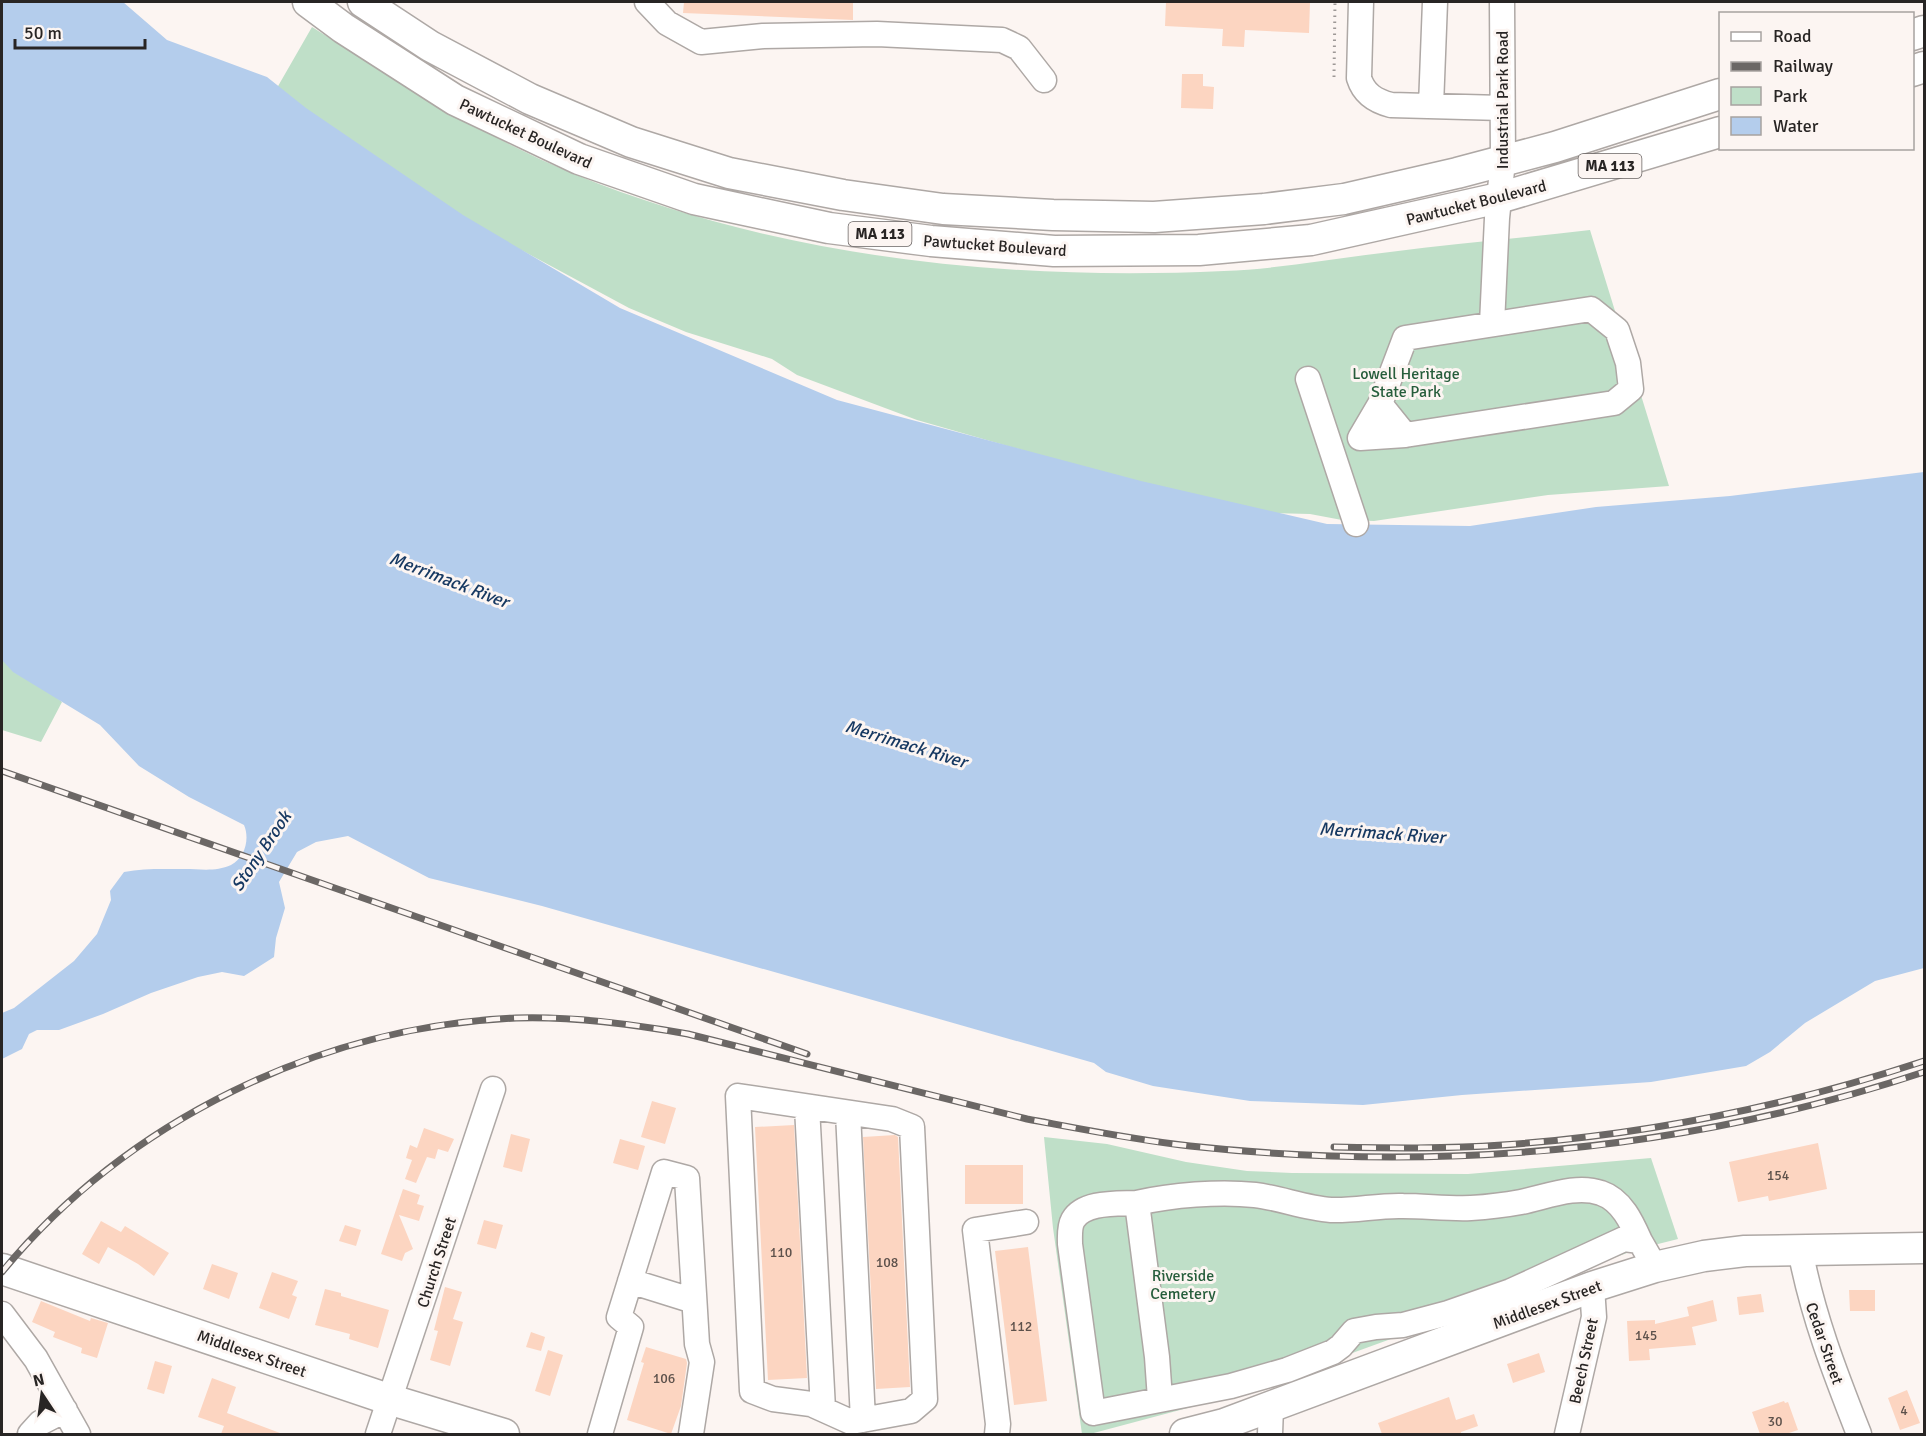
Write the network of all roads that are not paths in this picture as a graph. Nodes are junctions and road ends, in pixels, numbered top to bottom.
1 (308, 2) edge
2 (363, 2) edge
3 (647, 2) edge
4 (1361, 2) edge
5 (1435, 2) edge
6 (1502, 2) edge
7 (1044, 80) dead end
8 (1719, 94) edge
9 (1431, 106) junction
10 (1502, 108) junction
11 (1719, 132) edge
12 (1503, 161) junction
13 (1499, 198) junction
14 (1492, 324) junction
15 (1308, 380) dead end
16 (1380, 404) junction
17 (1405, 435) junction
18 (1360, 438) junction
19 (1331, 447) junction
20 (1356, 524) dead end
21 (493, 1089) dead end
22 (807, 1107) junction
23 (848, 1113) junction
24 (1137, 1203) junction
25 (1026, 1222) dead end
26 (1800, 1248) junction
27 (1924, 1248) edge
28 (1647, 1254) junction
29 (2, 1269) edge
30 (630, 1281) junction
31 (1592, 1287) junction
32 (694, 1301) junction
33 (2, 1314) edge
34 (388, 1399) junction
35 (1160, 1399) junction
36 (823, 1409) junction
37 (65, 1410) junction
38 (1270, 1421) edge
39 (1093, 1424) edge
40 (855, 1425) edge
41 (30, 1434) edge
42 (78, 1434) edge
43 (378, 1434) edge
44 (504, 1434) edge
45 (600, 1434) edge
46 (691, 1434) edge
47 (997, 1434) edge
48 (1185, 1434) edge
49 (1567, 1434) edge
50 (1859, 1434) edge

1 - 13 main road, Pawtucket Boulevard / MA 113
2 - 12 main road, Pawtucket Boulevard / MA 113
3 - 7 street
4 - 9 street
5 - 9 street
6 - 10 street, Industrial Park Road
8 - 12 main road, Pawtucket Boulevard / MA 113
9 - 10 street
10 - 12 street, Industrial Park Road
11 - 13 main road, Pawtucket Boulevard / MA 113
12 - 13 street, Industrial Park Road
13 - 14 street, Industrial Park Road
14 - 16 street
14 - 17 street
15 - 19 street
16 - 17 street
16 - 18 street
17 - 18 street
18 - 19 street
19 - 20 street
21 - 34 street, Church Street
22 - 23 street
22 - 36 street
22 - 36 street
23 - 40 street
23 - 40 street
24 - 28 street
24 - 35 street
24 - 39 street
25 - 47 street
26 - 27 main road, Middlesex Street
26 - 28 main road, Middlesex Street
26 - 50 street, Cedar Street
28 - 31 main road, Middlesex Street
28 - 35 street
29 - 34 main road, Middlesex Street
30 - 32 street
30 - 32 street
30 - 45 street
31 - 38 main road, Middlesex Street
31 - 49 street, Beech Street
32 - 46 street
33 - 37 street
34 - 43 street, Church Street
34 - 44 main road, Middlesex Street
35 - 39 street
36 - 40 street
37 - 41 street
37 - 42 street
38 - 48 main road, Middlesex Street

